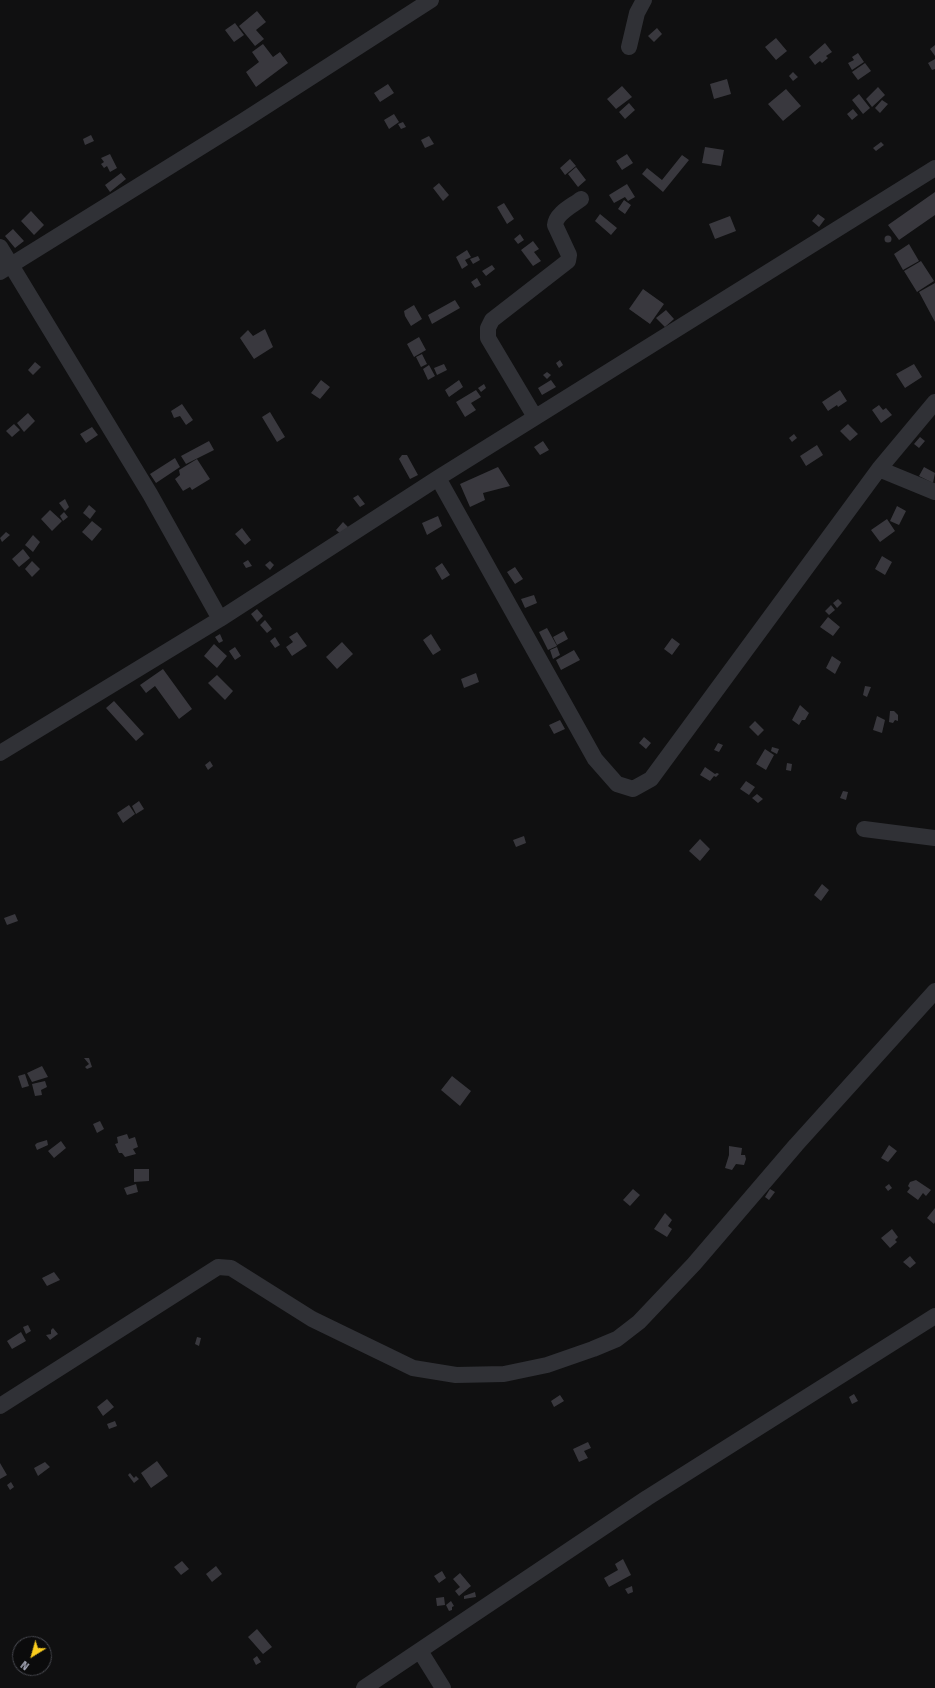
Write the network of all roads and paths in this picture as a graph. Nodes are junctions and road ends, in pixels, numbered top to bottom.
1 (431, 0) edge
2 (644, 0) edge
3 (629, 47) dead end
4 (935, 168) edge
5 (581, 199) dead end
6 (0, 247) edge
7 (6, 269) edge
8 (935, 402) edge
9 (535, 417) junction
10 (879, 469) junction
11 (438, 478) junction
12 (935, 492) edge
13 (220, 619) junction
14 (0, 753) edge
15 (864, 829) dead end
16 (935, 838) edge
17 (935, 991) edge
18 (935, 1316) edge
19 (0, 1406) edge
20 (420, 1651) junction
21 (364, 1688) edge
22 (443, 1688) edge

1 - 7 street
2 - 3 street
4 - 9 street
5 - 9 street
6 - 7 street
7 - 13 street
8 - 10 street
9 - 11 street
10 - 11 street
10 - 12 street
11 - 13 street
13 - 14 street
15 - 16 street
17 - 19 street
18 - 20 street
20 - 21 street
20 - 22 street

